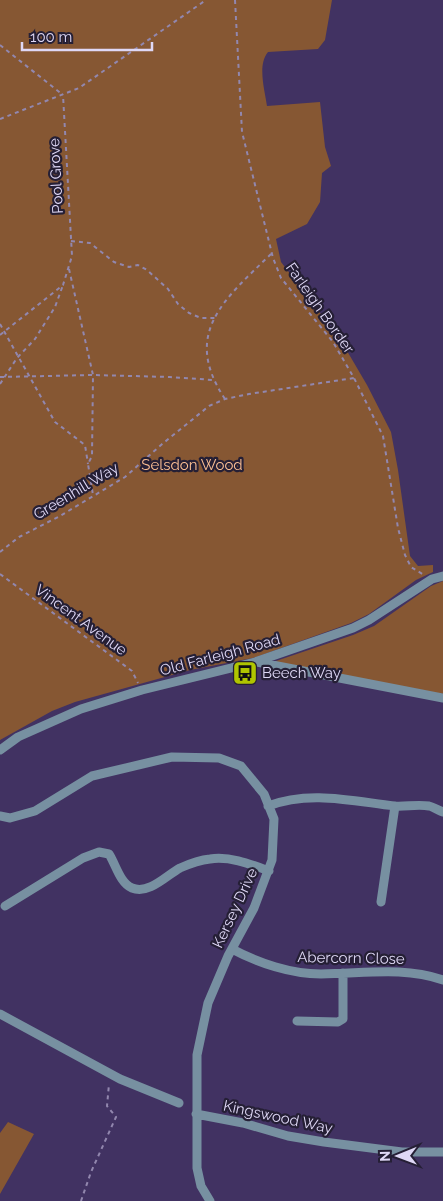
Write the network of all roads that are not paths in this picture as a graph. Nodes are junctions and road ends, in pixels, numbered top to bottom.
1 (443, 576) edge
2 (255, 662) junction
3 (443, 698) edge
4 (0, 750) edge
5 (268, 806) junction
6 (395, 806) junction
7 (443, 812) edge
8 (0, 816) edge
9 (269, 871) junction
10 (381, 902) dead end
11 (5, 906) dead end
12 (232, 949) junction
13 (343, 973) junction
14 (443, 980) edge
15 (0, 1014) edge
16 (297, 1021) dead end
17 (179, 1102) dead end
18 (196, 1114) junction
19 (443, 1152) edge
20 (210, 1201) edge

1 - 2 street, Old Farleigh Road
2 - 3 street
2 - 4 street, Old Farleigh Road
5 - 6 street
5 - 8 street, Kersey Drive
5 - 9 street, Kersey Drive
6 - 7 street
6 - 10 street
9 - 11 street
9 - 12 street, Kersey Drive
12 - 13 street, Abercorn Close
12 - 18 street, Kersey Drive
13 - 14 street, Abercorn Close
13 - 16 street
15 - 17 street
18 - 19 street, Kingswood Way
18 - 20 street, Kersey Drive

